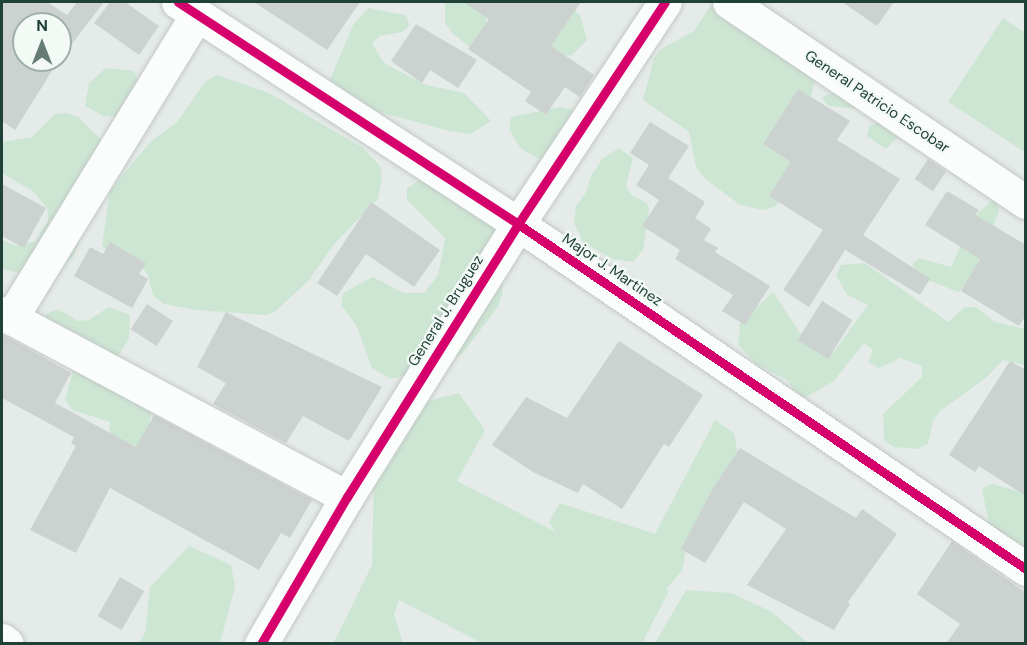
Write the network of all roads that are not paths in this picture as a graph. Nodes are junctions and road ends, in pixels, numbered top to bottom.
1 (665, 2) edge
2 (729, 2) edge
3 (188, 8) edge
4 (1026, 202) edge
5 (518, 224) junction
6 (6, 316) edge
7 (347, 497) junction
8 (1026, 569) edge
9 (2, 640) edge
10 (7, 644) edge
11 (261, 644) edge

1 - 5 street, General J. Bruguez
2 - 4 street, General Patricio Escobar
3 - 5 street, Major J. Martinez
3 - 6 street
5 - 7 street, General J. Bruguez
5 - 8 street, Major J. Martinez
6 - 7 street
7 - 11 street, General J. Bruguez
9 - 10 street

